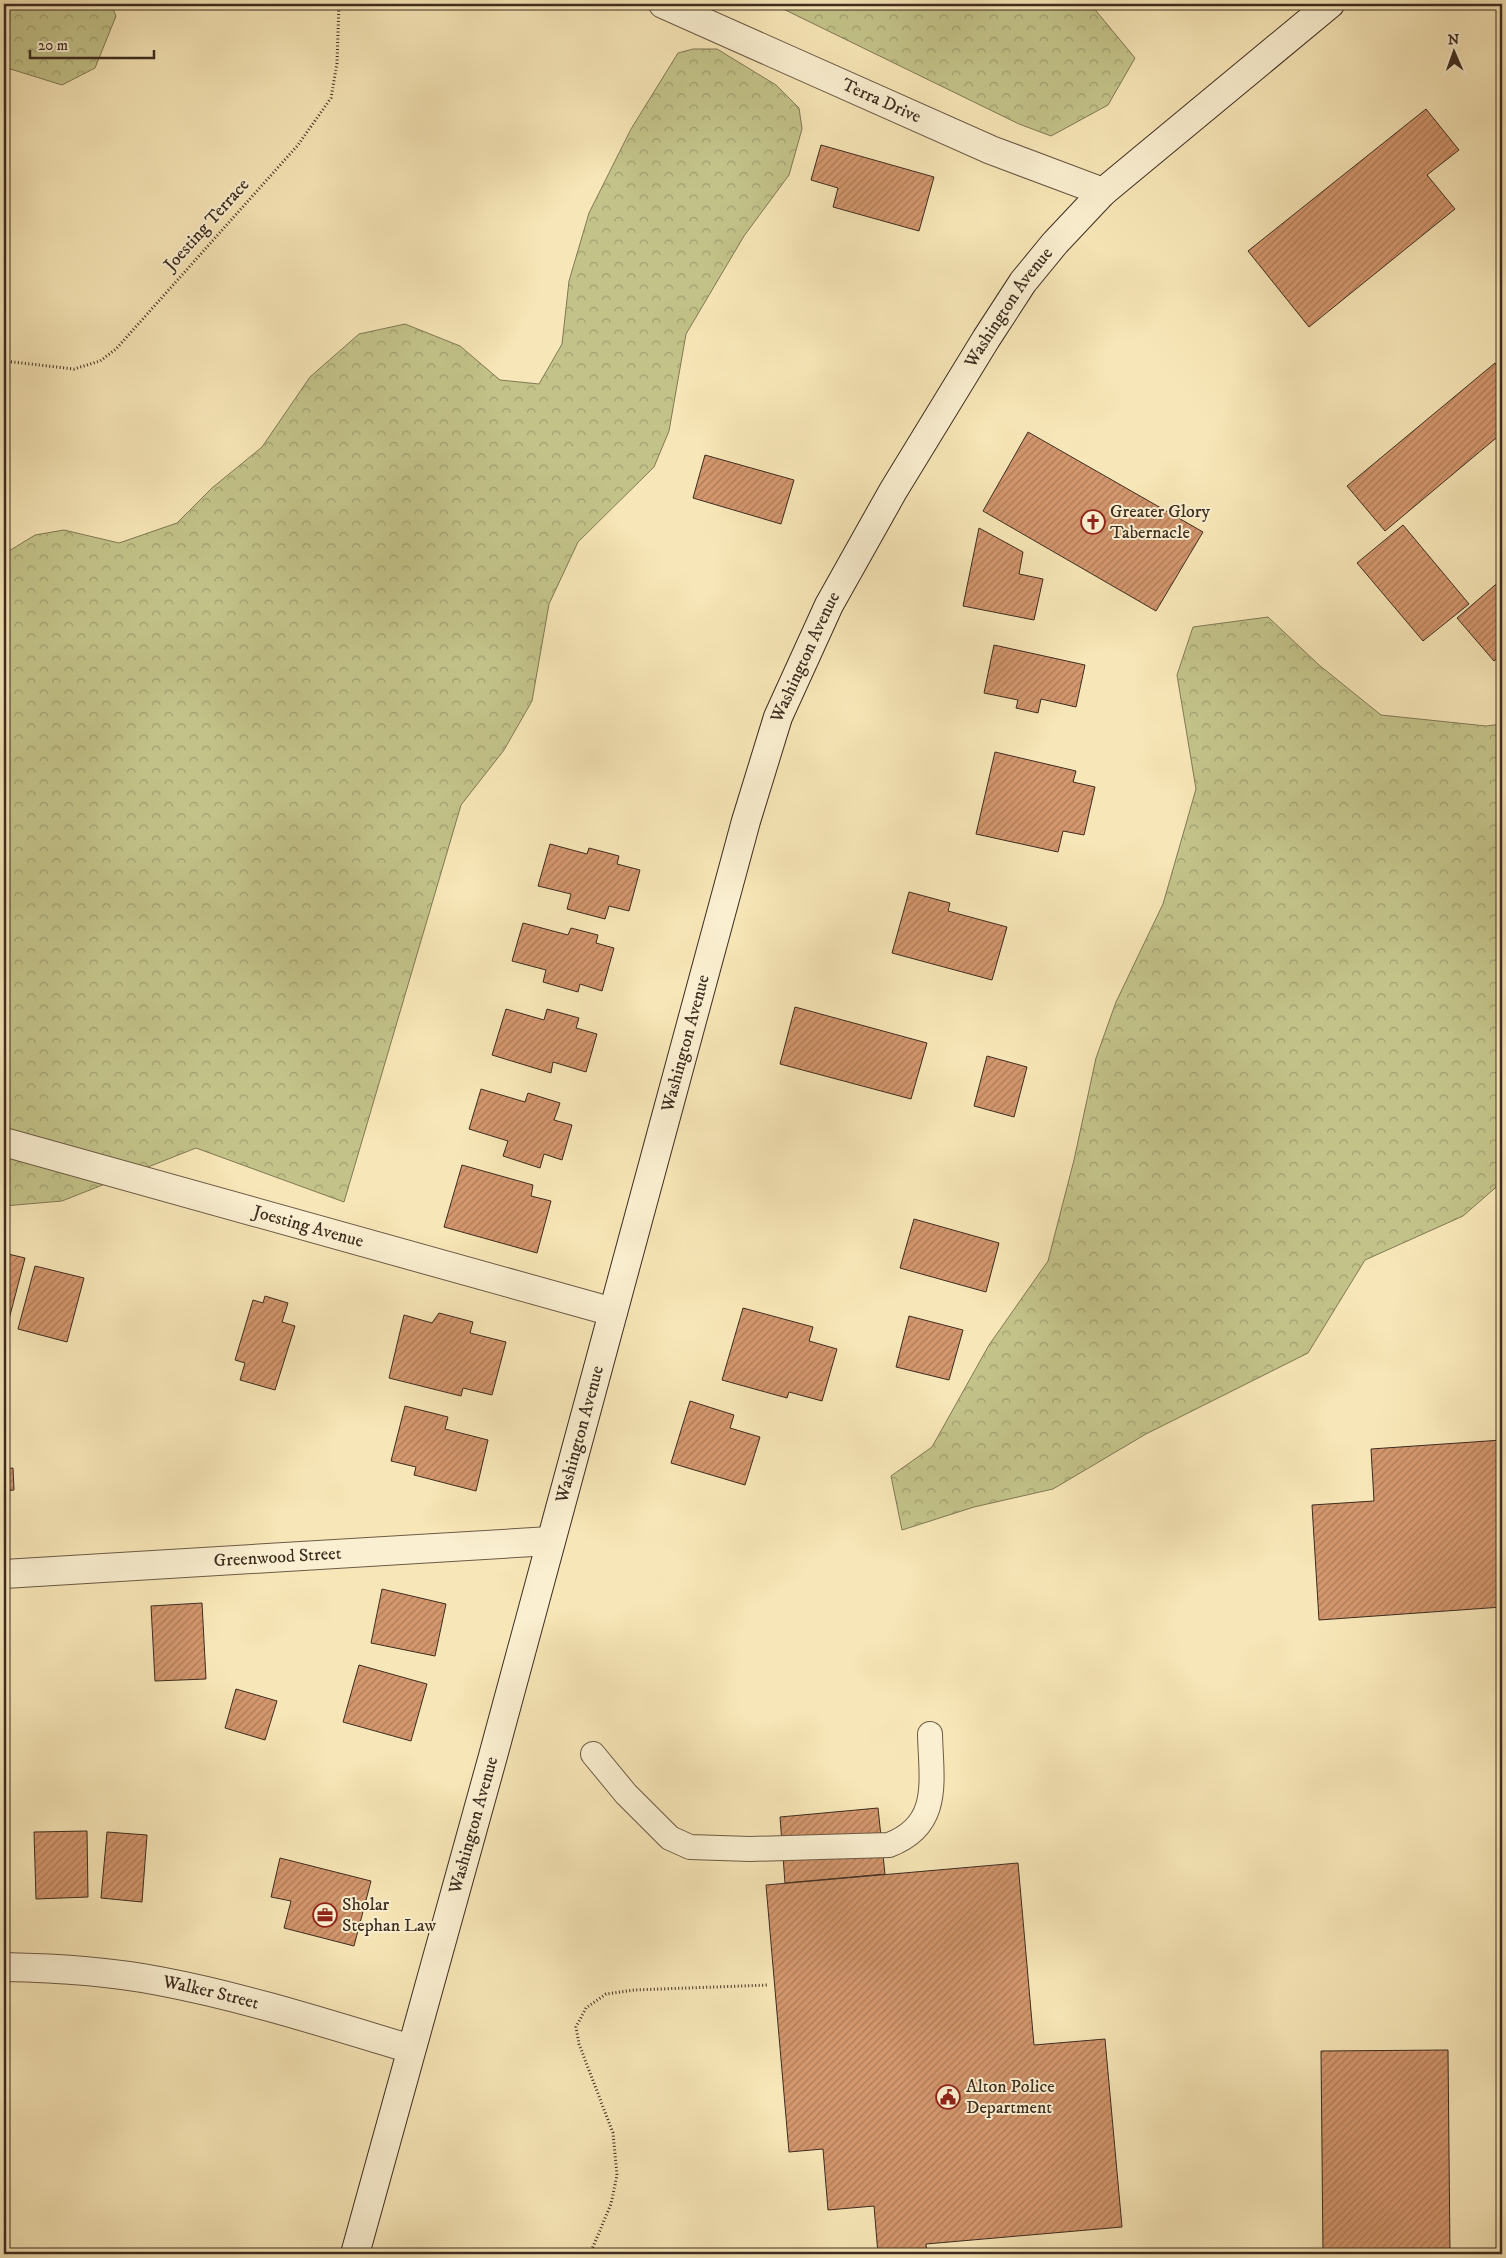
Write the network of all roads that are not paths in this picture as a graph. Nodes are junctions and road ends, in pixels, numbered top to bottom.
1 (663, 4) edge
2 (1330, 4) edge
3 (1103, 192) junction
4 (4, 1142) edge
5 (613, 1312) junction
6 (550, 1541) junction
7 (4, 1574) edge
8 (930, 1734) dead end
9 (593, 1754) dead end
10 (4, 1967) edge
11 (411, 2049) junction
12 (355, 2254) edge

1 - 3 main road, Terra Drive
2 - 3 main road, Washington Avenue
3 - 5 main road, Washington Avenue
4 - 5 main road, Joesting Avenue
5 - 6 main road, Washington Avenue
6 - 7 main road, Greenwood Street
6 - 11 main road, Washington Avenue
8 - 9 lane
10 - 11 main road, Walker Street
11 - 12 main road, Washington Avenue

